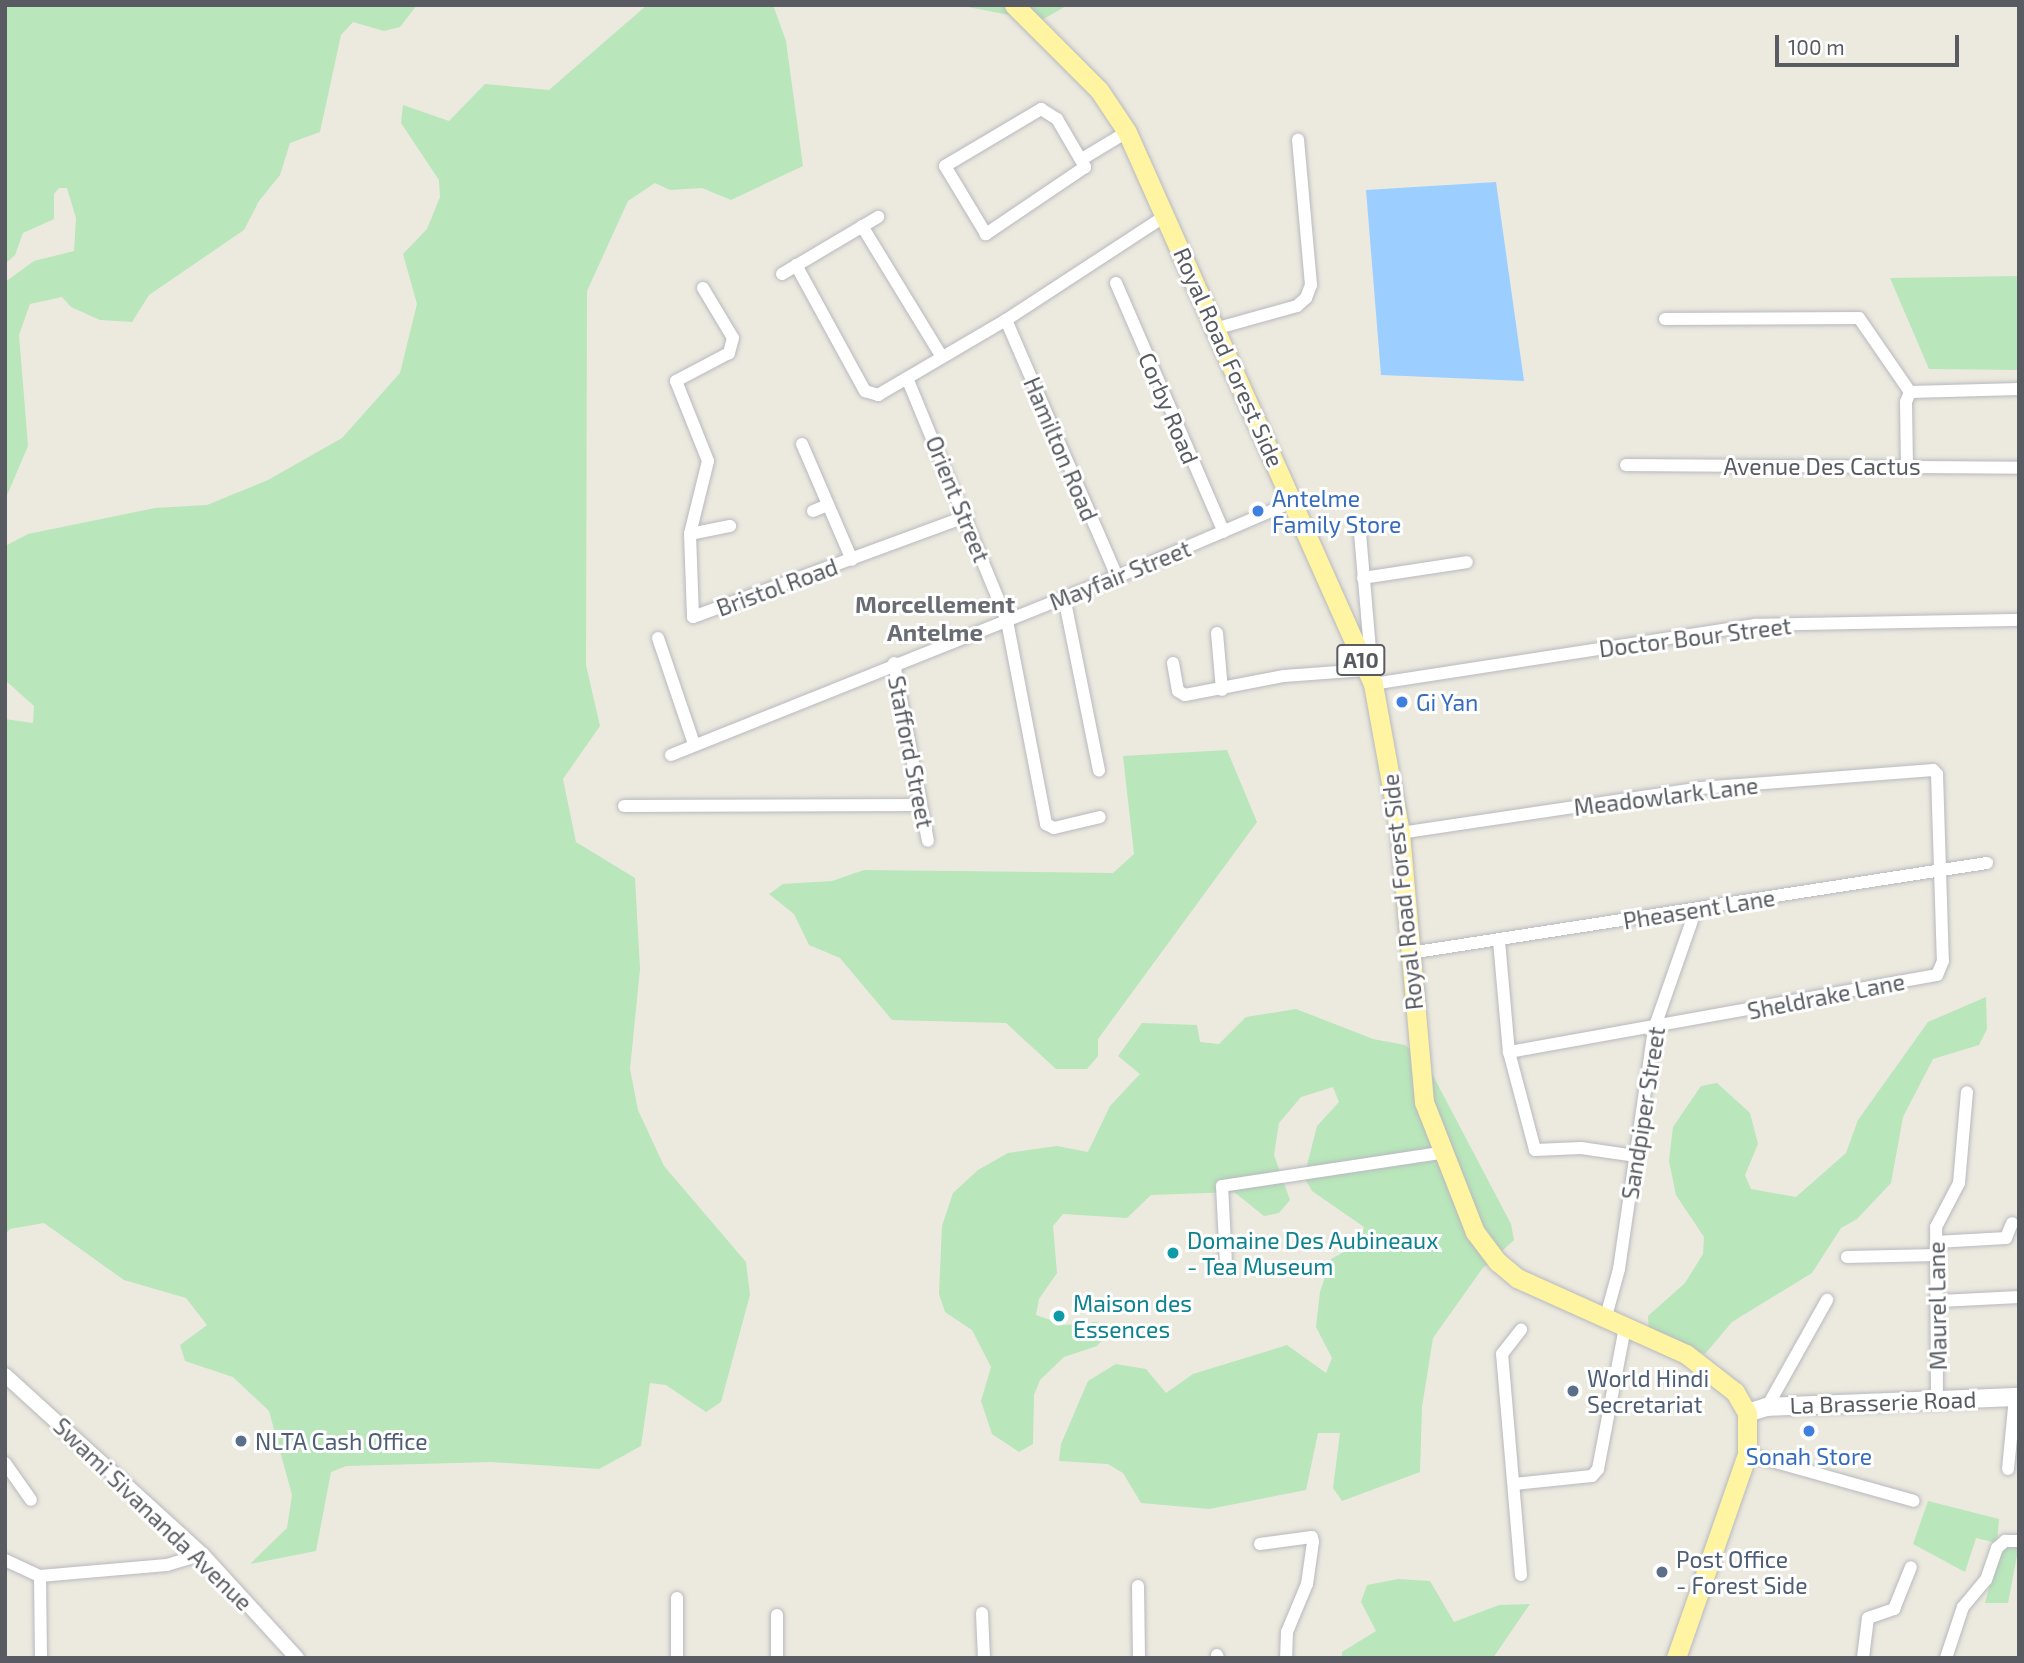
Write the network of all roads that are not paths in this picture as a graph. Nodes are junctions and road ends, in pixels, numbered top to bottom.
1 (1014, 5) edge
2 (1127, 132) junction
3 (1298, 140) dead end
4 (1082, 159) junction
5 (1165, 216) junction
6 (878, 217) dead end
7 (862, 226) junction
8 (796, 265) junction
9 (782, 274) dead end
10 (1116, 283) dead end
11 (703, 288) dead end
12 (1665, 319) dead end
13 (1006, 320) junction
14 (1218, 328) junction
15 (942, 358) junction
16 (907, 378) junction
17 (2019, 389) edge
18 (1910, 392) junction
19 (802, 444) dead end
20 (1626, 465) dead end
21 (1907, 467) junction
22 (2019, 468) edge
23 (1294, 501) junction
24 (828, 505) junction
25 (813, 511) dead end
26 (967, 516) junction
27 (730, 526) dead end
28 (1224, 532) junction
29 (1360, 533) dead end
30 (690, 534) junction
31 (852, 560) junction
32 (1467, 562) dead end
33 (1117, 577) junction
34 (1363, 578) junction
35 (1065, 597) junction
36 (2019, 620) edge
37 (1007, 621) junction
38 (1216, 633) dead end
39 (658, 638) dead end
40 (894, 663) junction
41 (1173, 663) dead end
42 (1369, 677) junction
43 (1222, 690) junction
44 (694, 744) junction
45 (671, 755) dead end
46 (1933, 770) joint
47 (1099, 771) dead end
48 (921, 805) junction
49 (624, 806) dead end
50 (1100, 817) dead end
51 (1400, 833) junction
52 (928, 841) dead end
53 (1987, 863) dead end
54 (1937, 872) junction
55 (1696, 909) junction
56 (1499, 941) junction
57 (1410, 953) junction
58 (1654, 1029) junction
59 (1509, 1052) junction
60 (1966, 1092) dead end
61 (1441, 1153) junction
62 (1636, 1156) junction
63 (2011, 1223) dead end
64 (1937, 1248) junction
65 (1847, 1257) dead end
66 (1226, 1264) dead end
67 (2019, 1297) edge
68 (1827, 1300) dead end
69 (1940, 1301) junction
70 (1605, 1320) junction
71 (1625, 1328) junction
72 (1521, 1330) dead end
73 (5, 1375) edge
74 (2017, 1397) edge
75 (1937, 1399) junction
76 (1767, 1407) junction
77 (1747, 1413) junction
78 (1747, 1454) junction
79 (5, 1464) edge
80 (2008, 1469) dead end
81 (1514, 1484) junction
82 (31, 1500) dead end
83 (1914, 1502) dead end
84 (2019, 1541) edge
85 (1259, 1544) dead end
86 (202, 1554) junction
87 (5, 1560) edge
88 (1911, 1567) dead end
89 (1521, 1575) dead end
90 (40, 1576) junction
91 (1138, 1586) dead end
92 (677, 1598) dead end
93 (982, 1613) dead end
94 (777, 1615) dead end
95 (40, 1658) edge
96 (297, 1658) edge
97 (677, 1658) edge
98 (777, 1658) edge
99 (984, 1658) edge
100 (1139, 1658) edge
101 (1286, 1658) edge
102 (1676, 1658) edge
103 (1863, 1658) edge
104 (1946, 1658) edge

1 - 2 main road, Royal Road Forest Side / A10
2 - 4 street
2 - 5 main road, Royal Road Forest Side / A10
3 - 14 street
4 - 4 street
5 - 13 street
5 - 14 main road, Royal Road Forest Side / A10
6 - 7 street
7 - 8 street
7 - 15 street
8 - 9 street
8 - 16 street
10 - 28 street, Corby Road
11 - 30 street, Bristol Road
12 - 18 street
13 - 15 street
13 - 33 street, Hamilton Road
14 - 23 main road, Royal Road Forest Side / A10
15 - 16 street
16 - 26 street, Orient Street
17 - 18 street
18 - 21 street
19 - 24 street
20 - 21 street, Avenue Des Cactus
21 - 22 street, Avenue Des Cactus
23 - 28 street, Mayfair Street
23 - 42 main road, Royal Road Forest Side / A10
24 - 25 street
24 - 31 street
26 - 31 street, Bristol Road
26 - 37 street, Orient Street
27 - 30 street
28 - 33 street, Mayfair Street
29 - 34 street
30 - 31 street, Bristol Road
32 - 34 street
33 - 35 street, Mayfair Street
34 - 42 street
35 - 37 street, Mayfair Street
35 - 47 street
36 - 42 street, Doctor Bour Street
37 - 40 street, Mayfair Street
37 - 50 street, Orient Street
38 - 43 street
39 - 44 street
40 - 44 street, Mayfair Street
40 - 48 street, Stafford Street
41 - 43 street, Doctor Bour Street
42 - 43 street, Doctor Bour Street
42 - 51 main road, Royal Road Forest Side / A10
44 - 45 street, Mayfair Street
46 - 51 street, Meadowlark Lane
46 - 54 street, Sheldrake Lane
48 - 49 street
48 - 52 street, Stafford Street
51 - 57 main road, Royal Road Forest Side / A10
53 - 54 street, Pheasent Lane
54 - 55 street, Pheasent Lane
54 - 58 street, Sheldrake Lane
55 - 56 street, Pheasent Lane
55 - 58 street, Sandpiper Street
56 - 57 street, Pheasent Lane
56 - 59 street
57 - 61 main road, Royal Road Forest Side / A10
58 - 59 street, Sheldrake Lane
58 - 62 street, Sandpiper Street
59 - 62 street
60 - 64 street, Maurel Lane
61 - 66 street
61 - 70 main road, Royal Road Forest Side / A10
62 - 70 street, Sandpiper Street
63 - 64 street
64 - 65 street
64 - 69 street, Maurel Lane
67 - 69 street
68 - 76 street
69 - 75 street, Maurel Lane
70 - 71 main road, Royal Road Forest Side / A10
71 - 77 main road, Royal Road Forest Side / A10
71 - 81 street
72 - 81 street
73 - 86 street, Swami Sivananda Avenue
74 - 75 main road, La Brasserie Road
74 - 80 street
75 - 76 main road, La Brasserie Road
76 - 77 main road, La Brasserie Road
77 - 78 main road, Royal Road Forest Side / A10
78 - 83 street
78 - 102 main road, Royal Road Forest Side / A10
79 - 82 street
81 - 89 street
84 - 104 street
85 - 101 street
86 - 90 street
86 - 96 street, Swami Sivananda Avenue
87 - 90 street
88 - 103 street
90 - 95 street
91 - 100 street
92 - 97 street
93 - 99 street
94 - 98 street

